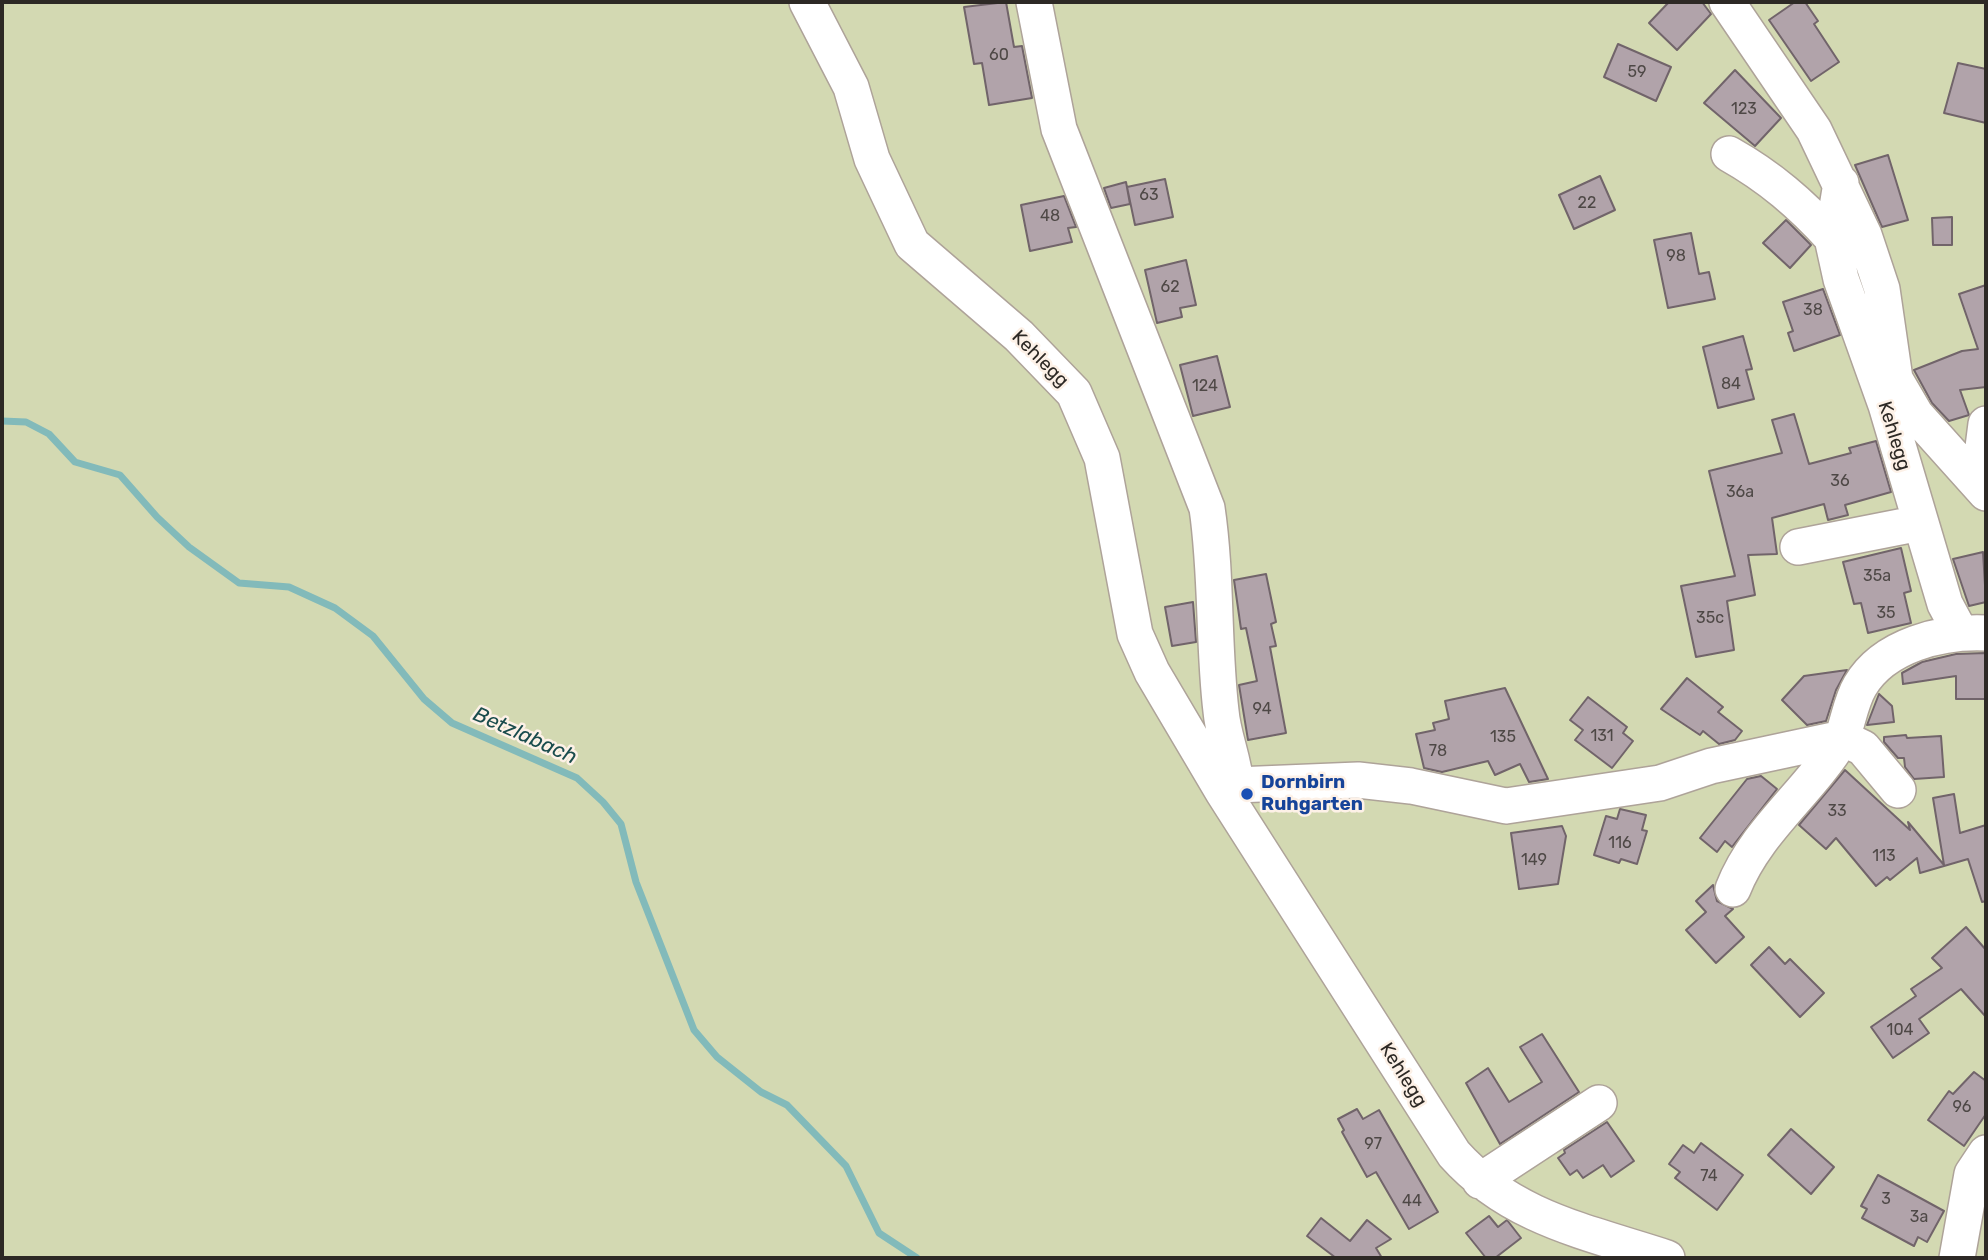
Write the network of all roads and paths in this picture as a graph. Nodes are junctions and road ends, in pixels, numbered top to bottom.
1 (807, 2) edge
2 (1034, 2) edge
3 (1727, 2) edge
4 (1729, 154) dead end
5 (1841, 183) junction
6 (1832, 238) junction
7 (1986, 424) edge
8 (1986, 490) edge
9 (1920, 523) junction
10 (1798, 547) dead end
11 (1973, 632) edge
12 (1842, 738) junction
13 (1230, 788) junction
14 (1898, 790) dead end
15 (1732, 889) dead end
16 (1599, 1103) dead end
17 (1986, 1153) edge
18 (1480, 1181) junction
19 (1968, 1238) edge
20 (1667, 1258) edge

1 - 13 street, Kehlegg
2 - 13 street, Kehlegg
3 - 5 street, Kehlegg
4 - 6 street, Kehlegg
5 - 6 street, Kehlegg
5 - 8 street, Kehlegg
6 - 9 street, Kehlegg
7 - 8 street, Kehlegg
9 - 10 street
9 - 11 street, Kehlegg
11 - 12 street, Kehlegg
12 - 13 street
12 - 14 street
12 - 15 street, Kehlegg
13 - 18 street, Kehlegg
16 - 18 street
17 - 19 street
18 - 20 street, Kehlegg

